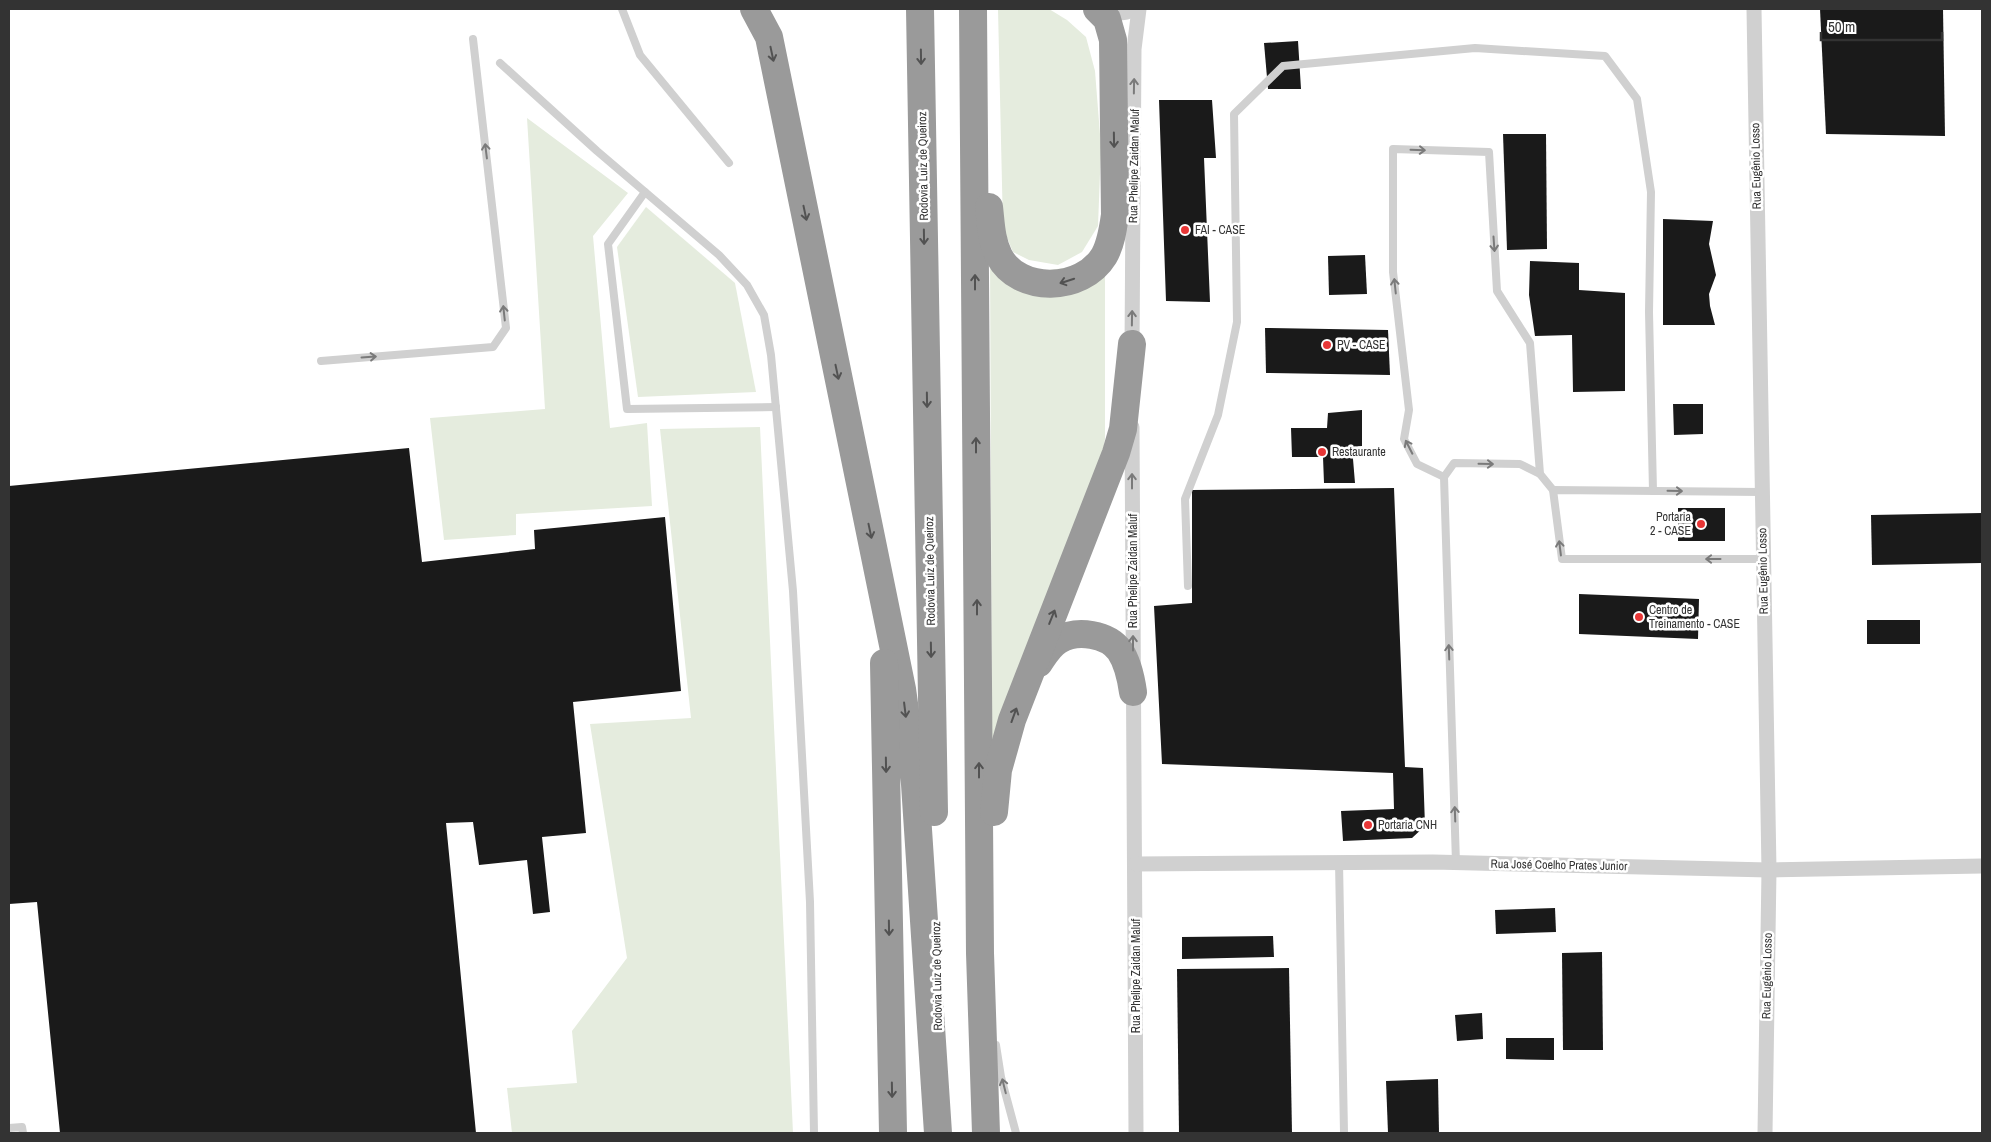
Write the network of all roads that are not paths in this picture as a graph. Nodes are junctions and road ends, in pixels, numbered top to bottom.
1 (622, 9) edge
2 (754, 9) edge
3 (920, 9) edge
4 (1098, 9) edge
5 (1134, 9) edge
6 (1139, 9) edge
7 (1754, 9) edge
8 (973, 22) edge
9 (473, 39) dead end
10 (500, 63) dead end
11 (729, 164) dead end
12 (645, 192) junction
13 (1132, 344) junction
14 (321, 361) dead end
15 (776, 407) junction
16 (1540, 474) junction
17 (1444, 477) junction
18 (1553, 490) junction
19 (1654, 491) junction
20 (1761, 492) junction
21 (1762, 559) junction
22 (1188, 586) dead end
23 (882, 594) junction
24 (1028, 679) junction
25 (1133, 692) junction
26 (1339, 862) junction
27 (1456, 863) junction
28 (1136, 864) junction
29 (1982, 866) edge
30 (1768, 870) junction
31 (980, 953) junction
32 (991, 1020) dead end
33 (994, 1038) dead end
34 (9, 1128) edge
35 (22, 1133) edge
36 (814, 1133) edge
37 (893, 1133) edge
38 (939, 1133) edge
39 (986, 1133) edge
40 (1016, 1133) edge
41 (1136, 1133) edge
42 (1344, 1133) edge
43 (1766, 1133) edge

1 - 11 lane
2 -> 23 highway
3 -> 38 highway, Rodovia Luiz de Queiroz
4 - 5 street
4 -> 8 highway
13 -> 6 street, Rua Phelipe Zaidan Maluf
7 - 20 street, Rua Eugênio Losso
31 -> 8 highway
14 -> 9 lane
10 - 12 lane
12 - 15 lane
12 - 15 lane
24 -> 13 highway
25 -> 13 street, Rua Phelipe Zaidan Maluf
15 - 36 lane
17 -> 16 lane
17 -> 16 lane
16 - 18 lane
27 -> 17 lane
18 - 19 lane
21 -> 18 lane
19 -> 20 lane
19 - 22 lane
20 - 21 street, Rua Eugênio Losso
21 - 30 street, Rua Eugênio Losso
23 -> 37 highway
23 -> 38 highway
24 - 25 highway
31 -> 24 highway
25 - 28 street, Rua Phelipe Zaidan Maluf
26 - 27 street, Rua José Coelho Prates Junior
26 - 28 street, Rua José Coelho Prates Junior
26 - 42 lane
27 - 30 street, Rua José Coelho Prates Junior
28 - 41 street, Rua Phelipe Zaidan Maluf
29 - 30 street, Rua José Coelho Prates Junior
30 - 43 street, Rua Eugênio Losso
31 - 32 lane
31 - 39 highway
40 -> 33 lane
34 - 35 lane

